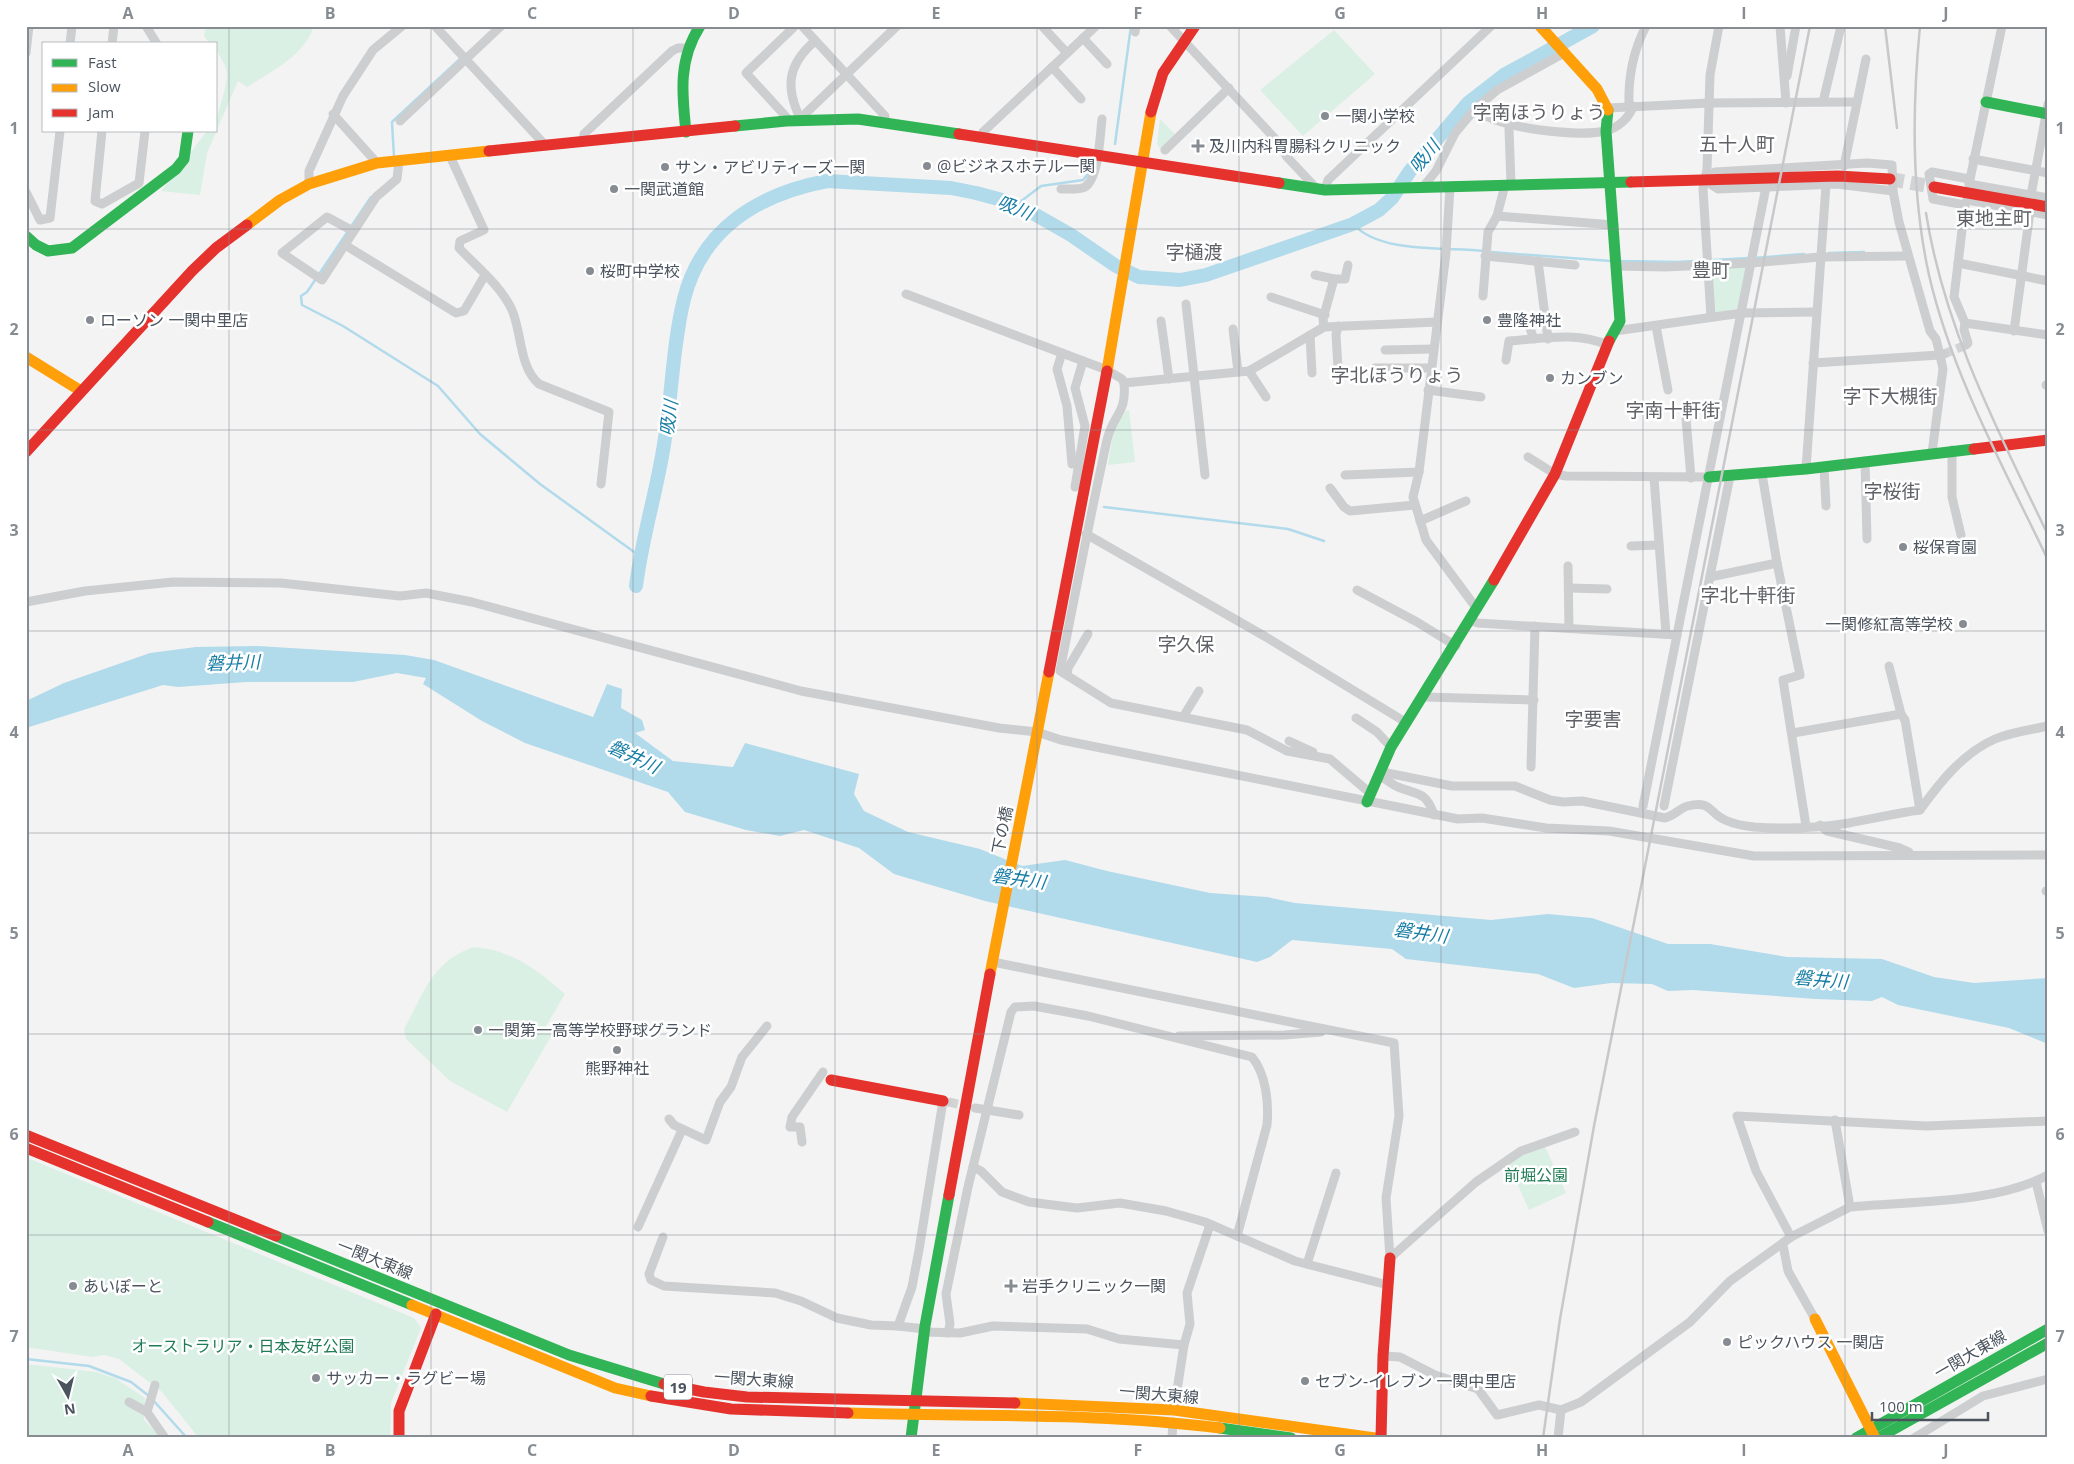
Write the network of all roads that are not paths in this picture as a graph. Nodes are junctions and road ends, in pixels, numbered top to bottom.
1 (29, 26) edge
2 (72, 26) edge
3 (114, 26) edge
4 (146, 26) edge
5 (402, 26) edge
6 (435, 26) edge
7 (501, 26) edge
8 (700, 26) edge
9 (795, 26) edge
10 (802, 26) edge
11 (897, 26) edge
12 (1042, 26) edge
13 (1096, 26) edge
14 (1170, 26) edge
15 (1195, 26) edge
16 (1492, 26) edge
17 (1540, 26) edge
18 (1646, 26) edge
19 (1719, 26) edge
20 (1780, 26) edge
21 (1796, 26) edge
22 (1841, 26) edge
23 (2002, 26) edge
24 (1083, 38) junction
25 (815, 41) junction
26 (1183, 41) junction
27 (70, 42) edge
28 (112, 42) edge
29 (155, 42) edge
30 (686, 48) junction
31 (1561, 49) junction
32 (26, 53) edge
33 (1067, 53) junction
34 (465, 59) junction
35 (1866, 59) dead end
36 (1107, 64) dead end
37 (1052, 67) junction
38 (846, 74) junction
39 (1786, 84) junction
40 (1229, 88) junction
41 (1081, 99) dead end
42 (1824, 102) junction
43 (1857, 102) junction
44 (1986, 102) junction
45 (1709, 103) junction
46 (1786, 103) junction
47 (1631, 106) junction
48 (1608, 108) junction
49 (1475, 109) junction
50 (2047, 110) edge
51 (333, 114) junction
52 (1102, 119) dead end
53 (796, 120) junction
54 (400, 121) dead end
55 (885, 124) junction
56 (1512, 124) junction
57 (1606, 131) junction
58 (60, 132) edge
59 (102, 132) edge
60 (145, 132) edge
61 (188, 132) edge
62 (686, 132) junction
63 (980, 138) junction
64 (583, 142) junction
65 (546, 146) junction
66 (1165, 150) dead end
67 (1097, 155) junction
68 (450, 156) junction
69 (1973, 160) junction
70 (399, 161) junction
71 (377, 163) junction
72 (1144, 163) junction
73 (1844, 166) junction
74 (2035, 171) junction
75 (2048, 173) edge
76 (1890, 179) tunnel mouth
77 (1969, 179) junction
78 (1704, 180) junction
79 (1611, 183) junction
80 (309, 184) junction
81 (1508, 184) junction
82 (1826, 185) junction
83 (1450, 187) junction
84 (1766, 187) junction
85 (1934, 187) tunnel mouth
86 (1422, 188) junction
87 (1061, 189) dead end
88 (1321, 190) junction
89 (26, 192) edge
90 (1894, 192) junction
91 (2031, 195) junction
92 (2048, 198) edge
93 (1964, 206) junction
94 (2048, 207) edge
95 (2030, 212) junction
96 (2048, 215) edge
97 (1497, 216) junction
98 (1614, 225) junction
99 (353, 231) junction
100 (26, 236) edge
101 (345, 246) junction
102 (1485, 256) junction
103 (1908, 256) junction
104 (1820, 257) junction
105 (1538, 261) junction
106 (1752, 263) junction
107 (1958, 263) junction
108 (1348, 265) dead end
109 (1575, 265) dead end
110 (1616, 266) junction
111 (1707, 266) junction
112 (1315, 275) dead end
113 (485, 276) junction
114 (2021, 276) junction
115 (1334, 279) junction
116 (2048, 281) edge
117 (906, 294) dead end
118 (1483, 296) dead end
119 (1271, 297) dead end
120 (1186, 304) dead end
121 (1816, 312) junction
122 (1742, 314) junction
123 (1324, 315) junction
124 (1711, 317) junction
125 (1161, 322) dead end
126 (1437, 322) junction
127 (1528, 322) dead end
128 (1964, 323) junction
129 (1338, 326) junction
130 (1656, 326) junction
131 (1324, 327) junction
132 (1233, 329) dead end
133 (1615, 331) junction
134 (2014, 331) junction
135 (1310, 335) junction
136 (2048, 335) edge
137 (1548, 338) junction
138 (1534, 339) junction
139 (1608, 346) junction
140 (1966, 346) dead end
141 (1433, 349) junction
142 (1385, 350) dead end
143 (1062, 353) junction
144 (1942, 355) junction
145 (26, 357) edge
146 (1506, 360) dead end
147 (1083, 361) junction
148 (1812, 363) junction
149 (1338, 368) dead end
150 (1375, 368) dead end
151 (1431, 368) junction
152 (1107, 370) junction
153 (1249, 371) junction
154 (1238, 372) junction
155 (1312, 373) dead end
156 (1195, 377) junction
157 (1169, 379) junction
158 (1124, 384) junction
159 (1428, 390) junction
160 (1668, 390) dead end
161 (81, 391) junction
162 (1266, 397) dead end
163 (1481, 398) dead end
164 (1686, 419) dead end
165 (2048, 440) edge
166 (1952, 450) junction
167 (27, 451) edge
168 (1932, 452) junction
169 (1528, 457) dead end
170 (1865, 461) junction
171 (1072, 464) dead end
172 (1824, 467) junction
173 (1806, 469) junction
174 (1419, 472) junction
175 (1555, 474) junction
176 (1762, 474) junction
177 (1205, 475) dead end
178 (1345, 475) dead end
179 (1730, 476) junction
180 (1709, 477) junction
181 (1654, 478) junction
182 (1691, 478) junction
183 (601, 484) dead end
184 (1075, 487) dead end
185 (1330, 488) dead end
186 (1466, 501) dead end
187 (1414, 505) junction
188 (1826, 506) dead end
189 (1420, 521) junction
190 (1086, 534) junction
191 (1961, 535) dead end
192 (1867, 539) dead end
193 (1659, 545) junction
194 (1631, 546) dead end
195 (1777, 563) junction
196 (1568, 566) dead end
197 (1710, 578) junction
198 (1569, 588) junction
199 (1606, 589) dead end
200 (1356, 590) dead end
201 (26, 602) edge
202 (1477, 609) junction
203 (1471, 621) junction
204 (1535, 626) junction
205 (1570, 628) junction
206 (1088, 634) dead end
207 (1666, 634) junction
208 (1677, 635) junction
209 (1456, 646) junction
210 (1889, 666) dead end
211 (1067, 676) junction
212 (1199, 691) dead end
213 (1424, 697) junction
214 (1534, 700) junction
215 (1901, 714) junction
216 (1182, 717) junction
217 (1356, 718) dead end
218 (1407, 723) junction
219 (2048, 726) edge
220 (1793, 733) junction
221 (1036, 737) junction
222 (1289, 741) dead end
223 (1391, 747) junction
224 (1314, 756) junction
225 (1531, 768) dead end
226 (1381, 774) junction
227 (1368, 798) junction
228 (1643, 806) dead end
229 (1664, 806) dead end
230 (1920, 810) junction
231 (1434, 815) junction
232 (1820, 825) junction
233 (1806, 826) junction
234 (1912, 854) junction
235 (2048, 854) edge
236 (994, 958) junction
237 (767, 1026) dead end
238 (1332, 1031) junction
239 (1166, 1037) junction
240 (827, 1076) joint
241 (946, 1102) joint
242 (975, 1108) tunnel mouth
243 (988, 1110) junction
244 (1019, 1116) dead end
245 (669, 1119) dead end
246 (1835, 1120) junction
247 (2048, 1121) edge
248 (682, 1130) junction
249 (1574, 1132) dead end
250 (26, 1136) edge
251 (802, 1142) dead end
252 (27, 1150) edge
253 (973, 1167) junction
254 (1336, 1173) dead end
255 (2048, 1175) edge
256 (2036, 1182) junction
257 (1850, 1207) junction
258 (1210, 1225) junction
259 (638, 1227) dead end
260 (2048, 1231) edge
261 (1238, 1236) junction
262 (663, 1238) dead end
263 (1790, 1238) junction
264 (1783, 1245) junction
265 (1390, 1258) junction
266 (1307, 1264) junction
267 (1388, 1285) junction
268 (436, 1314) junction
269 (1815, 1319) joint
270 (898, 1326) junction
271 (2048, 1329) edge
272 (925, 1330) junction
273 (948, 1332) junction
274 (2048, 1343) edge
275 (1184, 1346) junction
276 (1382, 1356) junction
277 (2048, 1379) edge
278 (154, 1385) dead end
279 (915, 1400) junction
280 (129, 1402) dead end
281 (1561, 1410) junction
282 (148, 1412) junction
283 (913, 1415) junction
284 (1174, 1416) junction
285 (1875, 1435) edge
286 (165, 1438) edge
287 (399, 1438) edge
288 (911, 1438) edge
289 (1172, 1438) edge
290 (1292, 1438) edge
291 (1375, 1438) edge
292 (1381, 1438) edge
293 (1558, 1438) edge
294 (1856, 1438) edge
295 (1914, 1438) edge

1 - 32 street
2 - 27 street
3 - 28 street
4 - 29 street
5 - 51 street
6 - 34 street
7 - 34 street
8 - 30 street
9 - 53 street
10 - 25 street
11 - 38 street
12 - 33 street
13 - 24 street
14 - 26 street
15 - 26 street, 下の橋
16 - 88 street
17 - 31 street
18 - 47 street
19 - 45 street
20 - 39 street
21 - 39 street
22 - 42 street
23 - 44 street
24 - 33 street
24 - 36 street
25 - 38 street
25 - 53 street
26 - 40 street
26 - 72 street, 下の橋
30 - 62 street
30 - 64 street
31 - 48 street
31 - 49 street
33 - 37 street
34 - 54 street
34 - 65 street
35 - 43 street
37 - 41 street
37 - 63 street
38 - 53 street
38 - 55 street
39 - 46 street
40 - 66 street
40 - 88 street
42 - 43 street
42 - 46 street
43 - 73 street
44 - 50 street
44 - 69 street
45 - 46 street
45 - 47 street
45 - 78 street
47 - 48 street
47 - 57 street
48 - 57 street
49 - 56 street
49 - 86 street
50 - 74 street
51 - 71 street
51 - 80 street
52 - 67 street
53 - 55 street
53 - 62 street
55 - 63 street
56 - 57 street
56 - 81 street
57 - 79 street
58 - 89 street
59 - 60 street
61 - 100 street
62 - 64 street
63 - 67 street
64 - 65 street
65 - 68 street
67 - 72 street
67 - 87 street
68 - 70 street
68 - 113 street
69 - 74 street
69 - 77 street
70 - 71 street
70 - 99 street
71 - 80 street
72 - 88 street
72 - 152 street, 下の橋
73 - 78 street
73 - 90 street
74 - 75 street
74 - 91 street
76 - 78 street
77 - 91 street
77 - 93 street
78 - 79 street
78 - 84 street
78 - 111 street
79 - 81 street
79 - 98 street
80 - 161 street
81 - 83 street
81 - 97 street
82 - 84 street
82 - 90 street
82 - 104 street
83 - 86 street
83 - 126 street
84 - 106 street
85 - 94 street
86 - 88 street
90 - 103 street
91 - 92 street
93 - 95 street
93 - 107 street
95 - 96 street
95 - 114 street
97 - 98 street
97 - 102 street
98 - 110 street
99 - 101 street
99 - 101 street
101 - 113 street
102 - 105 street
102 - 118 street
103 - 104 street
103 - 144 street
104 - 106 street
104 - 121 street
105 - 109 street
105 - 137 street
106 - 111 street
106 - 122 street
107 - 114 street
107 - 128 street
108 - 115 street
110 - 111 street
110 - 133 street
111 - 124 street
112 - 115 street
113 - 183 street
114 - 116 street
114 - 134 street
115 - 123 street
117 - 143 street
119 - 123 street
120 - 156 street
121 - 122 street
121 - 148 street
122 - 124 street
122 - 180 street
123 - 131 street
124 - 130 street
125 - 157 street
126 - 129 street
126 - 141 street
127 - 138 street
128 - 134 street
128 - 140 street
129 - 131 street
129 - 149 street
130 - 133 street
130 - 160 street
131 - 135 street
132 - 154 street
133 - 139 street
134 - 136 street
135 - 153 street
135 - 155 street
137 - 138 street
137 - 139 street
138 - 146 street
139 - 175 street
141 - 142 street
141 - 151 street
143 - 147 street
143 - 171 street
144 - 148 street
144 - 168 street
145 - 161 street
147 - 152 street
147 - 184 street
148 - 173 street
150 - 151 street
151 - 159 street
152 - 158 street
152 - 221 street, 下の橋
153 - 154 street
153 - 162 street
154 - 156 street
156 - 157 street
156 - 177 street
157 - 158 street
158 - 190 street
159 - 163 street
159 - 174 street
161 - 167 street
164 - 182 street
165 - 166 street
166 - 168 street
166 - 191 street
168 - 170 street
169 - 175 street
170 - 172 street
170 - 192 street
172 - 173 street
172 - 188 street
173 - 176 street
174 - 178 street
174 - 187 street
175 - 181 street
175 - 202 street
176 - 179 street
176 - 195 street
179 - 180 street
179 - 197 street
180 - 182 street
180 - 208 street
181 - 182 street
181 - 193 street
185 - 187 street
186 - 189 street
187 - 189 street
189 - 202 street
190 - 211 street
190 - 218 street
193 - 194 street
193 - 207 street
195 - 197 street
195 - 220 street
196 - 198 street
197 - 229 street
198 - 199 street
198 - 205 street
200 - 209 street
201 - 221 street
202 - 203 street
203 - 204 street
203 - 209 street
204 - 205 street
204 - 214 street
205 - 207 street
206 - 211 street
207 - 208 street
208 - 228 street
209 - 213 street
210 - 215 street
211 - 216 street
212 - 216 street
213 - 214 street
213 - 218 street
214 - 225 street
215 - 220 street
215 - 230 street
216 - 224 street
217 - 223 street
218 - 223 street
219 - 230 street
220 - 233 street
221 - 227 street
221 - 236 street, 下の橋
222 - 224 street
223 - 226 street
224 - 227 street
226 - 227 street
226 - 231 street
226 - 233 street
227 - 231 street
230 - 232 street
231 - 234 street
232 - 233 street
232 - 234 street
234 - 235 street
236 - 238 street
236 - 272 street, 下の橋
237 - 248 street
238 - 239 street
238 - 265 street
239 - 243 street
239 - 261 street
240 - 241 street
240 - 251 street
241 - 270 street
242 - 243 street
243 - 244 street
243 - 253 street
245 - 248 street
246 - 247 street
246 - 257 street
246 - 263 street
248 - 259 street
249 - 265 street
250 - 279 street, 一関大東線 / 19
252 - 268 street, 一関大東線 / 19
253 - 258 street
253 - 273 street
254 - 266 street
255 - 256 street
256 - 257 street
256 - 260 street
257 - 263 street
258 - 261 street
258 - 275 street
261 - 266 street
262 - 270 street
263 - 264 street
264 - 269 street
264 - 281 street
265 - 267 street
266 - 267 street
267 - 276 street
268 - 283 street, 一関大東線 / 19
268 - 287 street
269 - 285 street
270 - 272 street
271 - 285 street, 一関大東線
272 - 273 street
272 - 279 street, 下の橋
273 - 275 street
274 - 285 street, 一関大東線
275 - 284 street
276 - 281 street
276 - 292 street
277 - 295 street
278 - 282 street
279 - 283 street, 下の橋
279 - 284 street, 一関大東線 / 19
280 - 282 street
281 - 293 street
282 - 286 street
283 - 284 street, 一関大東線 / 19
283 - 288 street, 下の橋
284 - 289 street
284 - 290 street, 一関大東線 / 19
284 - 291 street, 一関大東線 / 19
285 - 294 street, 一関大東線

